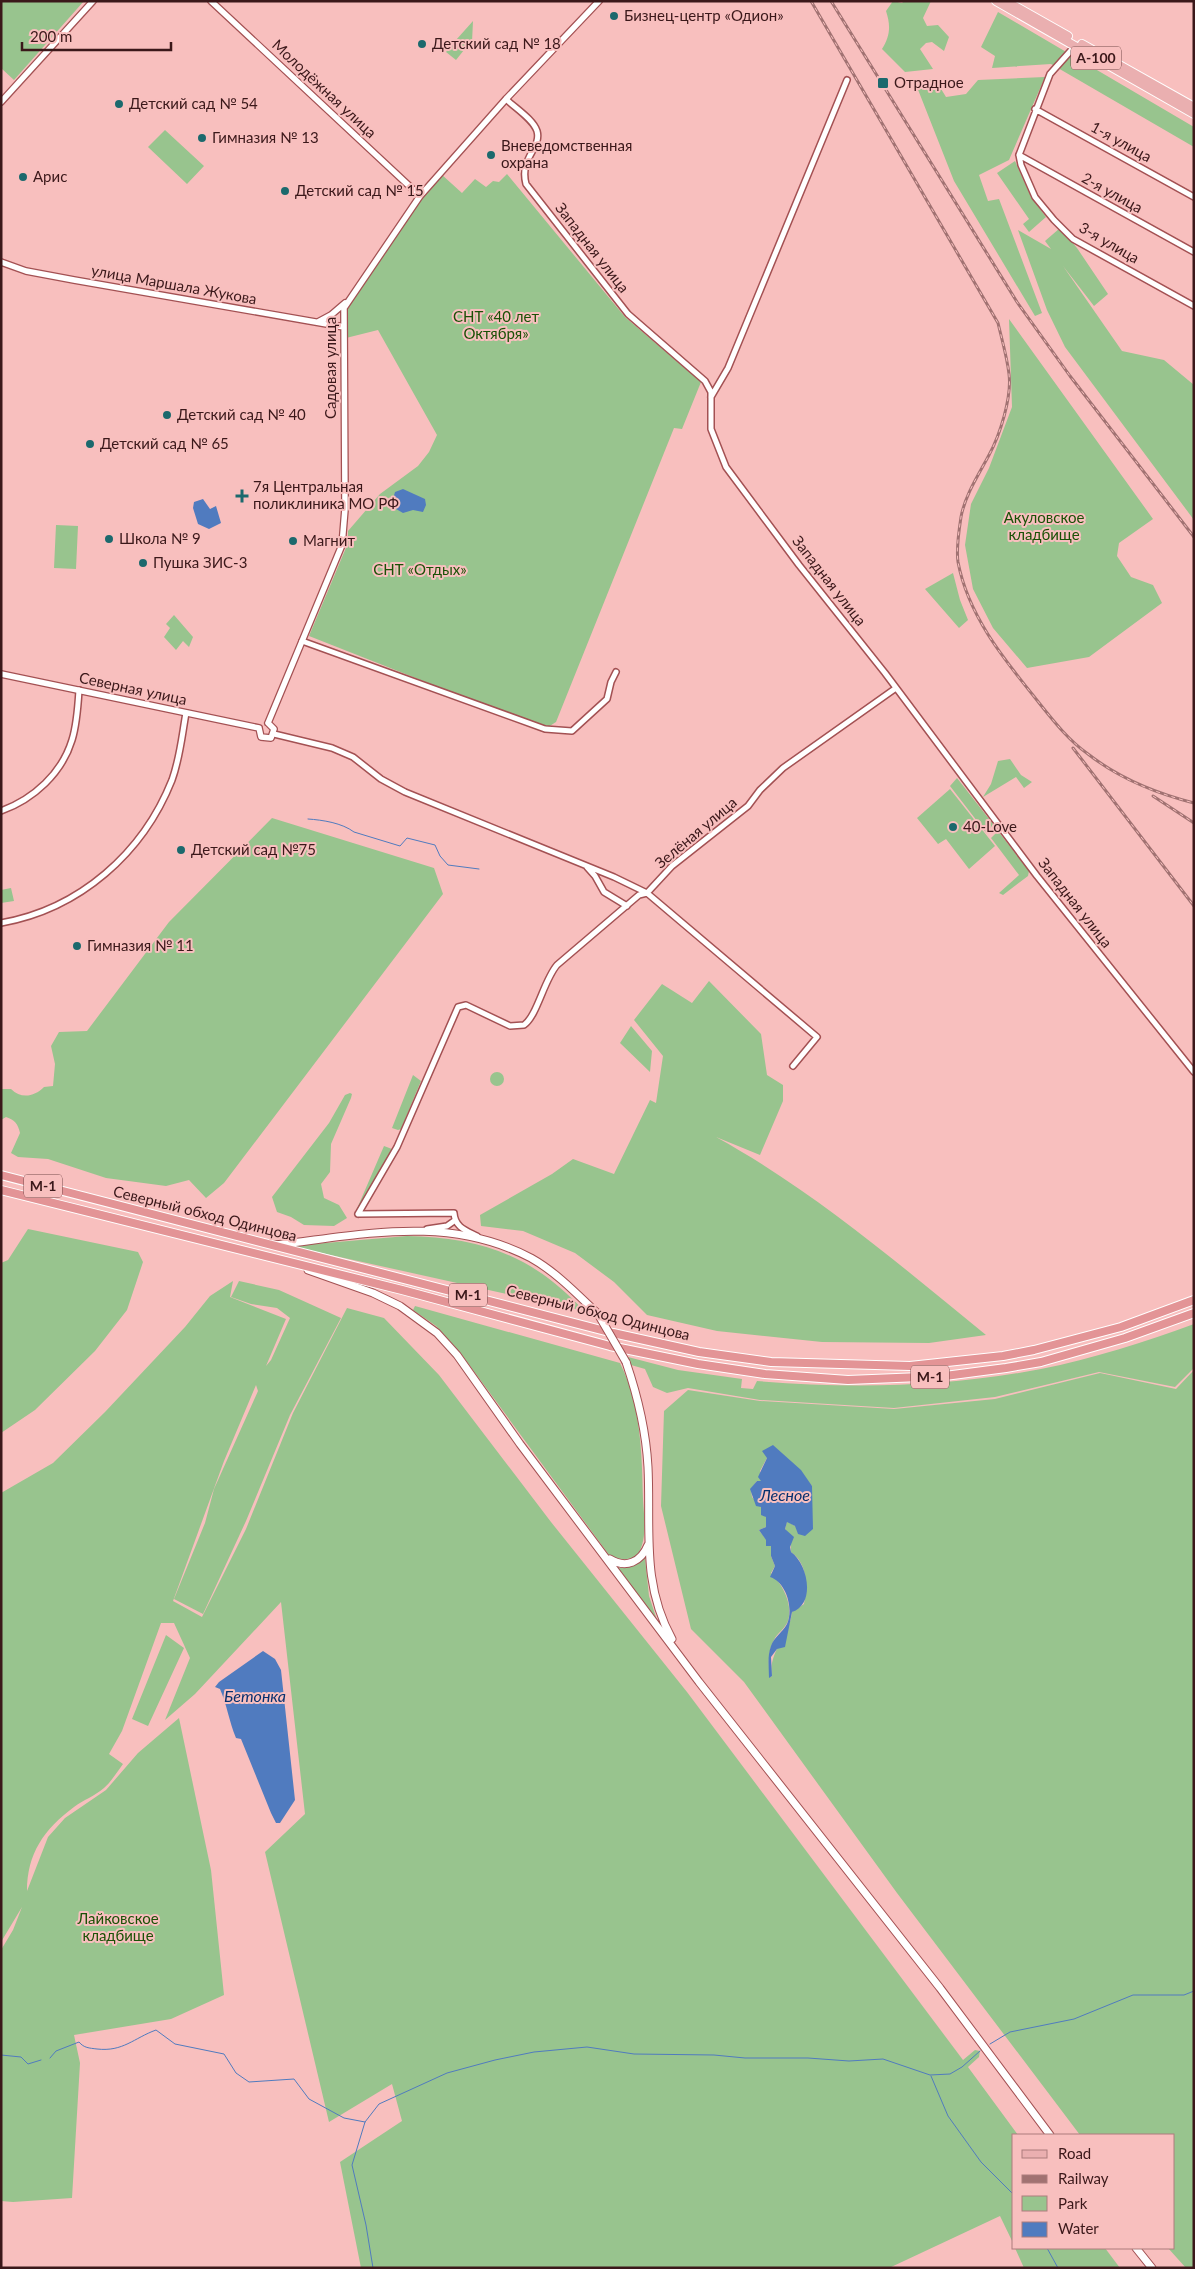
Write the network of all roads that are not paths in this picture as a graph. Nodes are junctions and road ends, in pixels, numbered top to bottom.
1 (93, 1) edge
2 (211, 1) edge
3 (599, 1) edge
4 (1001, 2) edge
5 (1076, 46) junction
6 (847, 80) dead end
7 (506, 100) junction
8 (1, 102) edge
9 (1194, 107) edge
10 (1035, 109) junction
11 (1194, 114) edge
12 (1018, 155) junction
13 (420, 196) junction
14 (1194, 197) edge
15 (1194, 252) edge
16 (1, 262) edge
17 (348, 300) junction
18 (1194, 306) edge
19 (318, 322) junction
20 (344, 327) junction
21 (711, 397) junction
22 (302, 641) junction
23 (616, 672) dead end
24 (1, 674) edge
25 (896, 688) junction
26 (79, 690) junction
27 (186, 712) junction
28 (268, 723) junction
29 (259, 728) junction
30 (274, 734) junction
31 (1, 811) edge
32 (584, 864) junction
33 (647, 892) junction
34 (627, 906) junction
35 (1, 923) edge
36 (793, 1066) dead end
37 (1194, 1072) edge
38 (1, 1175) edge
39 (1, 1190) edge
40 (454, 1221) junction
41 (424, 1230) junction
42 (495, 1244) junction
43 (273, 1245) junction
44 (293, 1264) junction
45 (1194, 1300) edge
46 (1194, 1313) edge
47 (649, 1538) junction
48 (602, 1551) junction
49 (699, 1682) junction
50 (1049, 2134) edge
51 (1137, 2249) edge
52 (1152, 2268) edge

1 - 8 street
2 - 13 street, Молодёжная улица
3 - 7 street, Садовая улица
4 - 5 main road, А-100
4 - 9 main road, А-100
5 - 10 street
5 - 11 main road, А-100
6 - 21 street
7 - 13 street, Садовая улица
7 - 21 street, Западная улица
10 - 12 street
10 - 14 street, 1-я улица
12 - 15 street, 2-я улица
12 - 18 street, 3-я улица
13 - 17 street, Садовая улица
16 - 19 street, улица Маршала Жукова
17 - 19 street
17 - 20 street, Садовая улица
19 - 20 street, улица Маршала Жукова
20 - 22 street, Садовая улица
21 - 25 street, Западная улица
22 - 23 street
22 - 28 street, Садовая улица
24 - 26 street, Северная улица
25 - 33 street, Зелёная улица
25 - 37 street, Западная улица
26 - 27 street, Северная улица
26 - 31 street
27 - 29 street, Северная улица
27 - 35 street
28 - 29 street
28 - 30 street
29 - 30 street
30 - 32 street
32 - 33 street
32 - 34 street
33 - 34 street, Зелёная улица
33 - 36 street
34 - 40 street, Зелёная улица
38 - 43 highway, Северный обход Одинцова / М-1
39 - 44 highway, Северный обход Одинцова / М-1
40 - 41 street
40 - 42 street
41 - 42 main road, М-1
41 - 43 main road, М-1
42 - 47 main road, М-1, bridge
43 - 45 highway, Северный обход Одинцова / М-1
44 - 46 highway, Северный обход Одинцова / М-1
44 - 48 main road, М-1
47 - 48 main road
47 - 49 main road, М-1
48 - 49 main road, М-1
49 - 50 main road, М-1
51 - 52 main road

